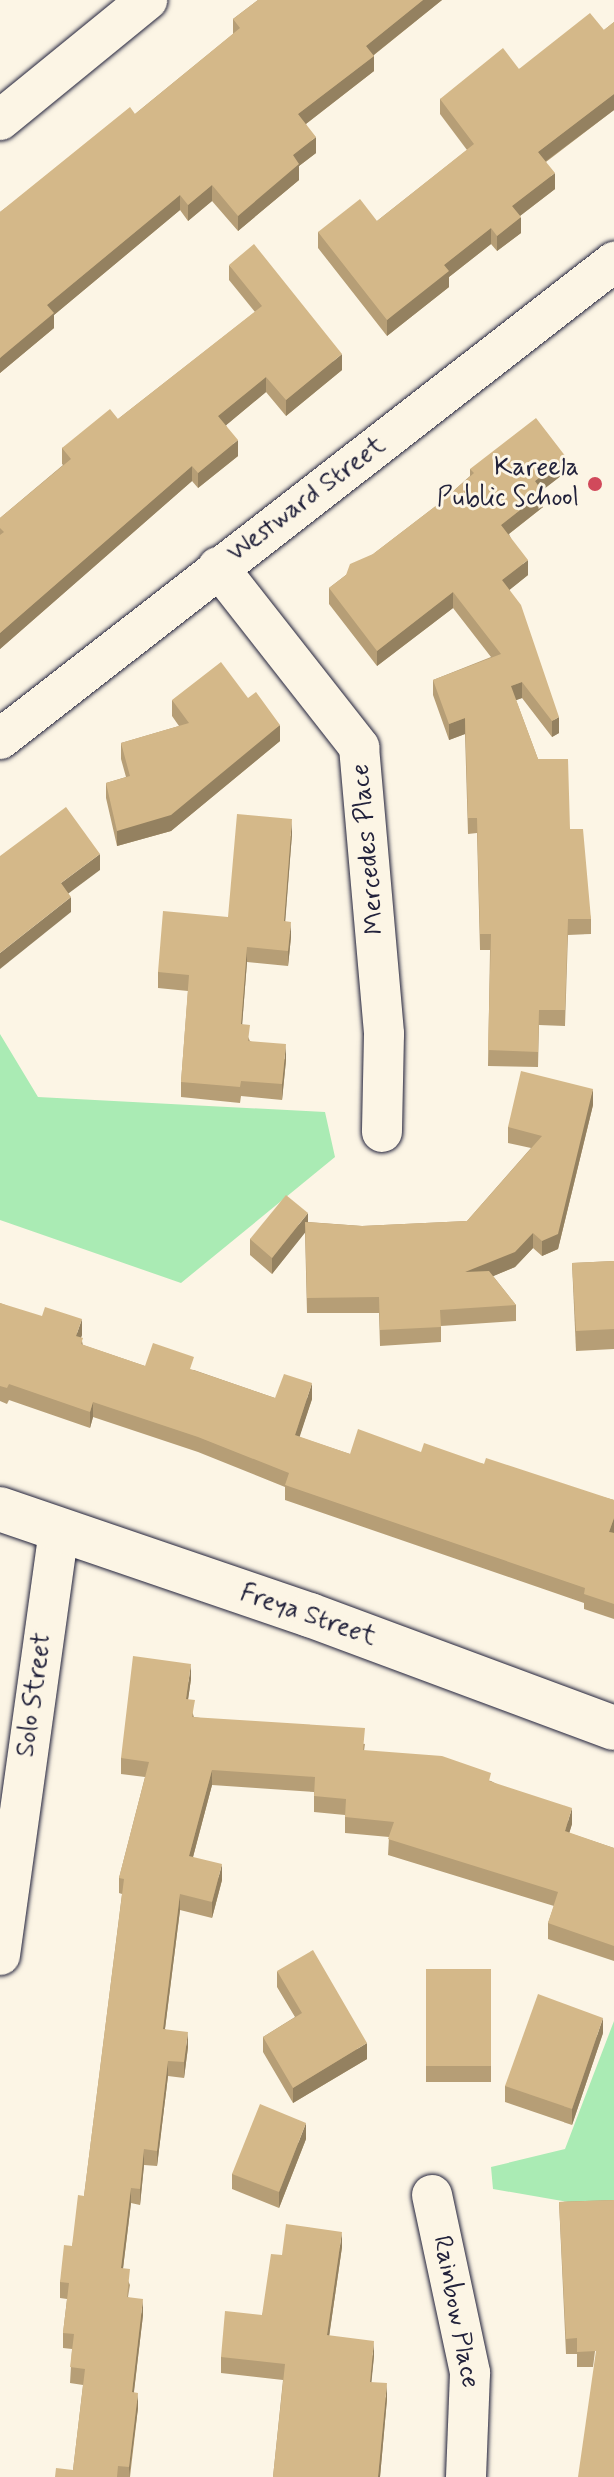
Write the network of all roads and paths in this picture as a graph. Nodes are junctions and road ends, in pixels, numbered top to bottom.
1 (147, 0) edge
2 (0, 120) edge
3 (614, 262) edge
4 (218, 567) junction
5 (0, 739) edge
6 (382, 1132) dead end
7 (0, 1509) edge
8 (59, 1530) junction
9 (614, 1728) edge
10 (1, 1943) edge
11 (432, 2195) dead end
12 (466, 2477) edge

1 - 2 street
3 - 4 street, Westward Street
4 - 5 street, Westward Street
4 - 6 street, Mercedes Place
7 - 8 street, Freya Street
8 - 9 street, Freya Street
8 - 10 street, Solo Street
11 - 12 street, Rainbow Place

